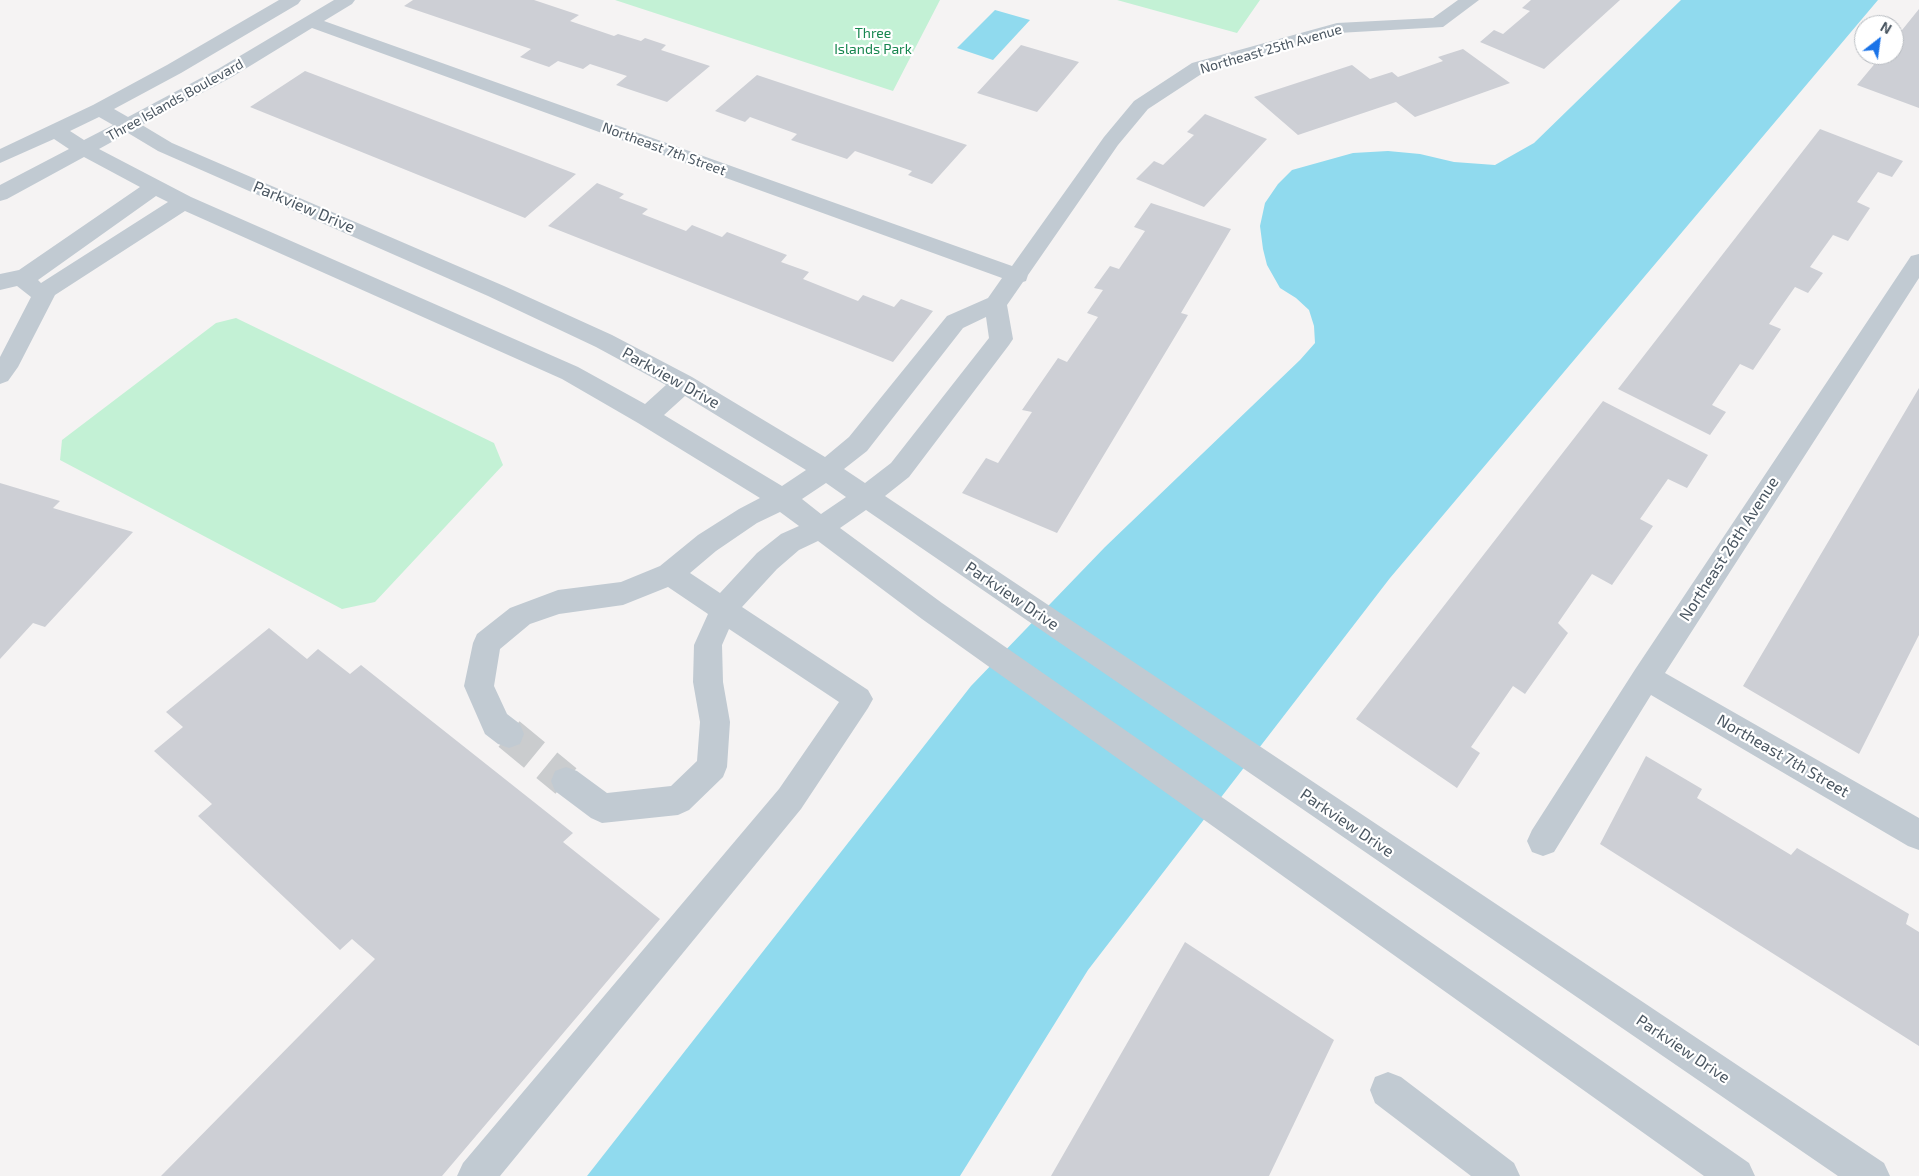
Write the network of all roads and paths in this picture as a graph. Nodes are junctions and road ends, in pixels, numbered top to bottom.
1 (292, 0) edge
2 (346, 0) edge
3 (1470, 0) edge
4 (311, 22) junction
5 (100, 109) junction
6 (129, 126) junction
7 (55, 130) junction
8 (85, 150) junction
9 (0, 157) edge
10 (154, 187) junction
11 (0, 194) edge
12 (184, 202) junction
13 (1919, 261) edge
14 (26, 276) junction
15 (1018, 276) junction
16 (0, 282) edge
17 (46, 290) junction
18 (996, 304) junction
19 (0, 375) edge
20 (683, 383) junction
21 (646, 416) junction
22 (826, 470) junction
23 (865, 497) junction
24 (782, 499) junction
25 (820, 528) junction
26 (670, 574) junction
27 (724, 609) junction
28 (1646, 677) junction
29 (509, 734) tunnel mouth
30 (566, 781) tunnel mouth
31 (1919, 835) edge
32 (1544, 840) dead end
33 (1388, 1090) dead end
34 (1728, 1173) edge
35 (476, 1176) edge
36 (1502, 1176) edge
37 (1871, 1176) edge

1 - 5 street, Three Islands Boulevard
2 - 4 street, Three Islands Boulevard
3 - 15 street, Northeast 25th Avenue
4 - 6 street, Three Islands Boulevard
4 - 15 street, Northeast 7th Street
5 - 6 street, Parkview Drive
5 - 7 street, Three Islands Boulevard
6 - 8 street, Three Islands Boulevard
6 - 20 street, Parkview Drive
7 - 8 street
7 - 9 street, Three Islands Boulevard
8 - 10 street
8 - 11 street, Three Islands Boulevard
10 - 12 street
10 - 14 street
12 - 17 street
12 - 21 street
13 - 28 street, Northeast 26th Avenue
14 - 16 street
14 - 17 street
15 - 18 street, Northeast 25th Avenue
17 - 19 street
18 - 22 street, Northeast 25th Avenue
18 - 23 street
20 - 21 street
20 - 22 street, Parkview Drive
21 - 24 street
22 - 23 street, Parkview Drive
22 - 24 street, Northeast 25th Avenue
23 - 25 street
23 - 37 street, Parkview Drive
24 - 25 street
24 - 26 street, Northeast 25th Avenue
25 - 27 street
25 - 34 street
26 - 27 street
26 - 29 street, Northeast 25th Avenue
27 - 30 street
27 - 35 street
28 - 31 street, Northeast 7th Street
28 - 32 street, Northeast 26th Avenue
33 - 36 street

